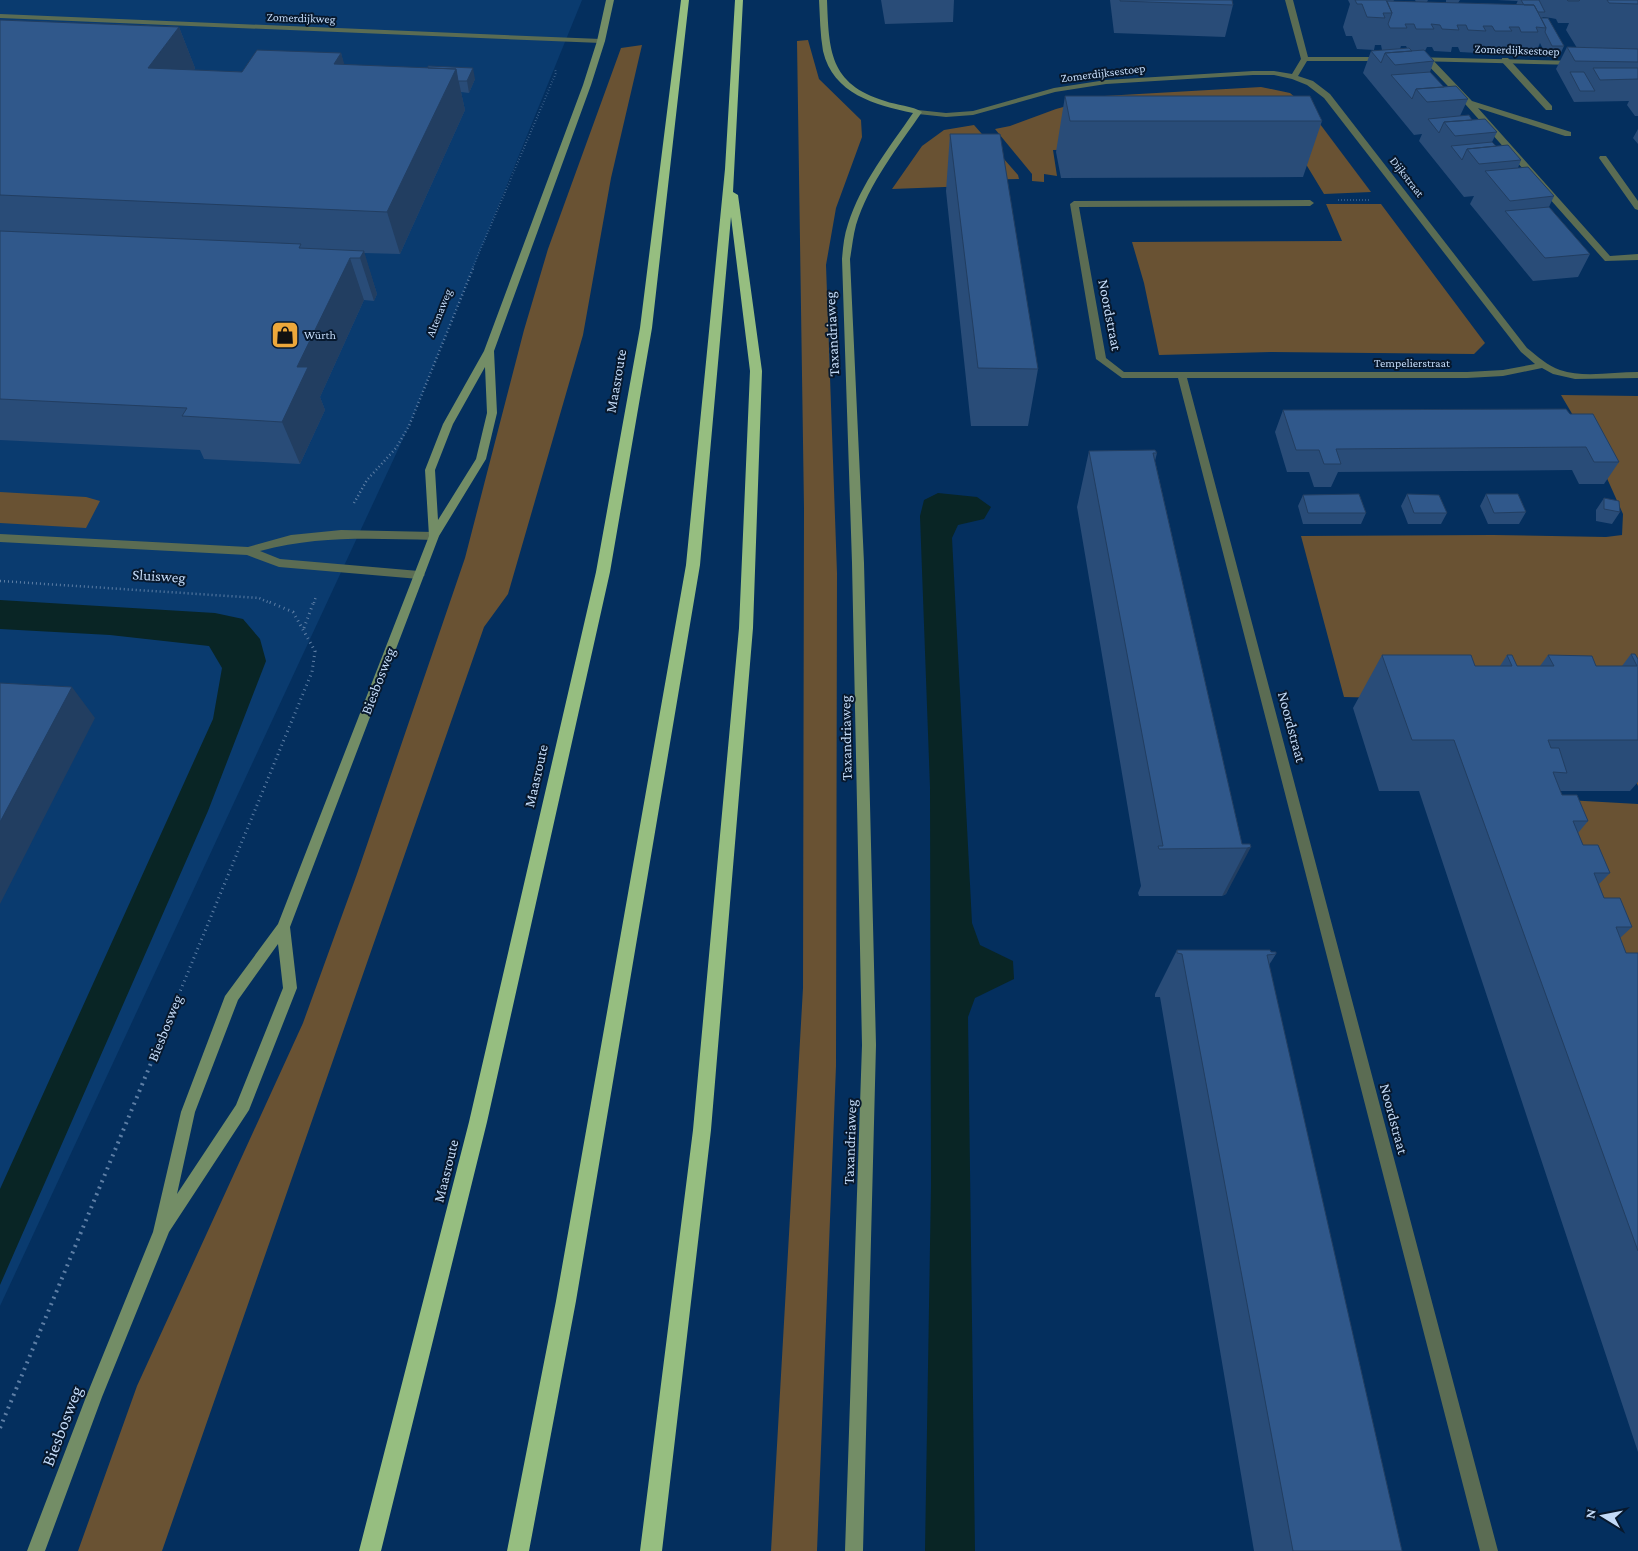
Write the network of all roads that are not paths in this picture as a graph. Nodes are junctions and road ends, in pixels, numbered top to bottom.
1 (610, 0) edge
2 (685, 0) edge
3 (739, 0) edge
4 (823, 0) edge
5 (1289, 0) edge
6 (0, 16) edge
7 (601, 42) junction
8 (1305, 59) junction
9 (1390, 59) edge
10 (1409, 59) edge
11 (1427, 59) junction
12 (1505, 60) junction
13 (1581, 63) edge
14 (1294, 76) junction
15 (1469, 103) junction
16 (1549, 108) dead end
17 (918, 112) junction
18 (1568, 134) dead end
19 (1603, 158) dead end
20 (730, 169) junction
21 (1310, 203) road end
22 (1638, 207) edge
23 (1638, 257) edge
24 (489, 351) junction
25 (1543, 365) junction
26 (1638, 375) edge
27 (1182, 376) junction
28 (434, 536) junction
29 (0, 538) edge
30 (248, 551) junction
31 (419, 575) junction
32 (283, 927) junction
33 (161, 1232) junction
34 (36, 1551) edge
35 (370, 1551) edge
36 (518, 1551) edge
37 (651, 1551) edge
38 (854, 1551) edge
39 (1489, 1551) edge

1 - 7 main road
2 - 35 highway, Maasroute
3 - 20 highway
4 - 17 main road
5 - 8 street
6 - 7 street, Zomerdijkweg
7 - 24 main road
8 - 9 street
8 - 14 street
10 - 11 street, Zomerdijksestoep
11 - 12 street, Zomerdijksestoep
11 - 15 street
12 - 13 street, Zomerdijksestoep
12 - 16 street
14 - 17 street, Zomerdijksestoep
14 - 25 street, Dijkstraat
15 - 18 street
15 - 23 street
17 - 38 main road, Taxandriaweg
19 - 22 street
20 - 36 highway
20 - 37 highway
21 - 27 street, Noordstraat
24 - 28 main road
24 - 28 main road
25 - 26 street
25 - 27 street, Tempelierstraat
27 - 39 street, Noordstraat
28 - 30 street, Sluisweg
28 - 31 main road
29 - 30 street, Sluisweg
30 - 31 street, Sluisweg
31 - 32 main road, Biesbosweg
32 - 33 main road, Biesbosweg
32 - 33 main road, Biesbosweg
33 - 34 main road, Biesbosweg

